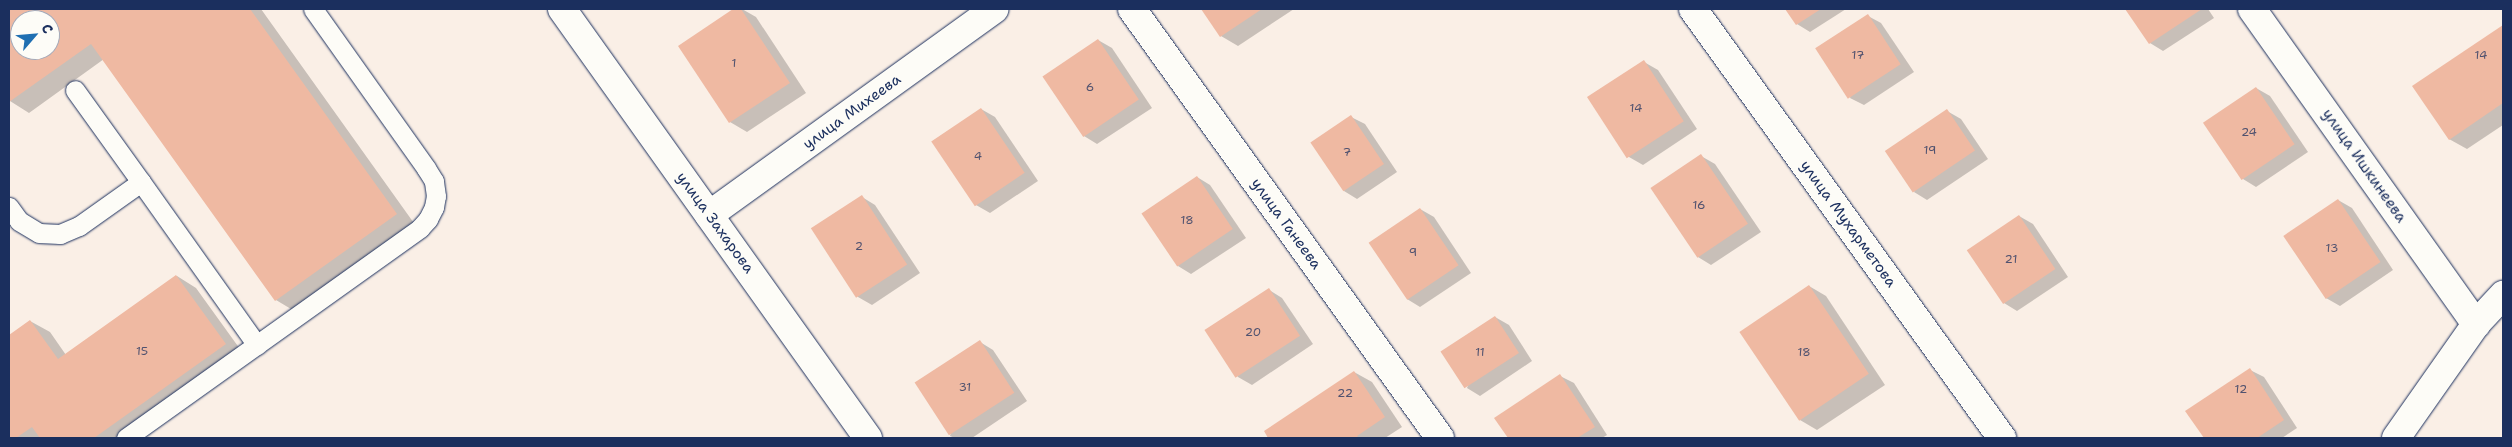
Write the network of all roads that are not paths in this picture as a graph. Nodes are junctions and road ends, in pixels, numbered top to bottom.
1 (313, 9) edge
2 (562, 9) edge
3 (995, 9) edge
4 (1132, 9) edge
5 (1693, 9) edge
6 (2252, 9) edge
7 (75, 90) dead end
8 (141, 182) junction
9 (9, 207) edge
10 (709, 215) junction
11 (2503, 295) edge
12 (2476, 324) junction
13 (257, 345) junction
14 (126, 438) edge
15 (868, 438) edge
16 (1440, 438) edge
17 (2002, 438) edge
18 (2396, 438) edge

1 - 13 lane
2 - 10 street, улица Захарова
3 - 10 street, улица Михеева
4 - 16 street, улица Ганеева
5 - 17 street, улица Мухарметова
6 - 12 street, улица Ишкинеева
7 - 8 lane
8 - 9 lane
8 - 13 lane
10 - 15 street, улица Захарова
11 - 12 street
12 - 18 street
13 - 14 lane

